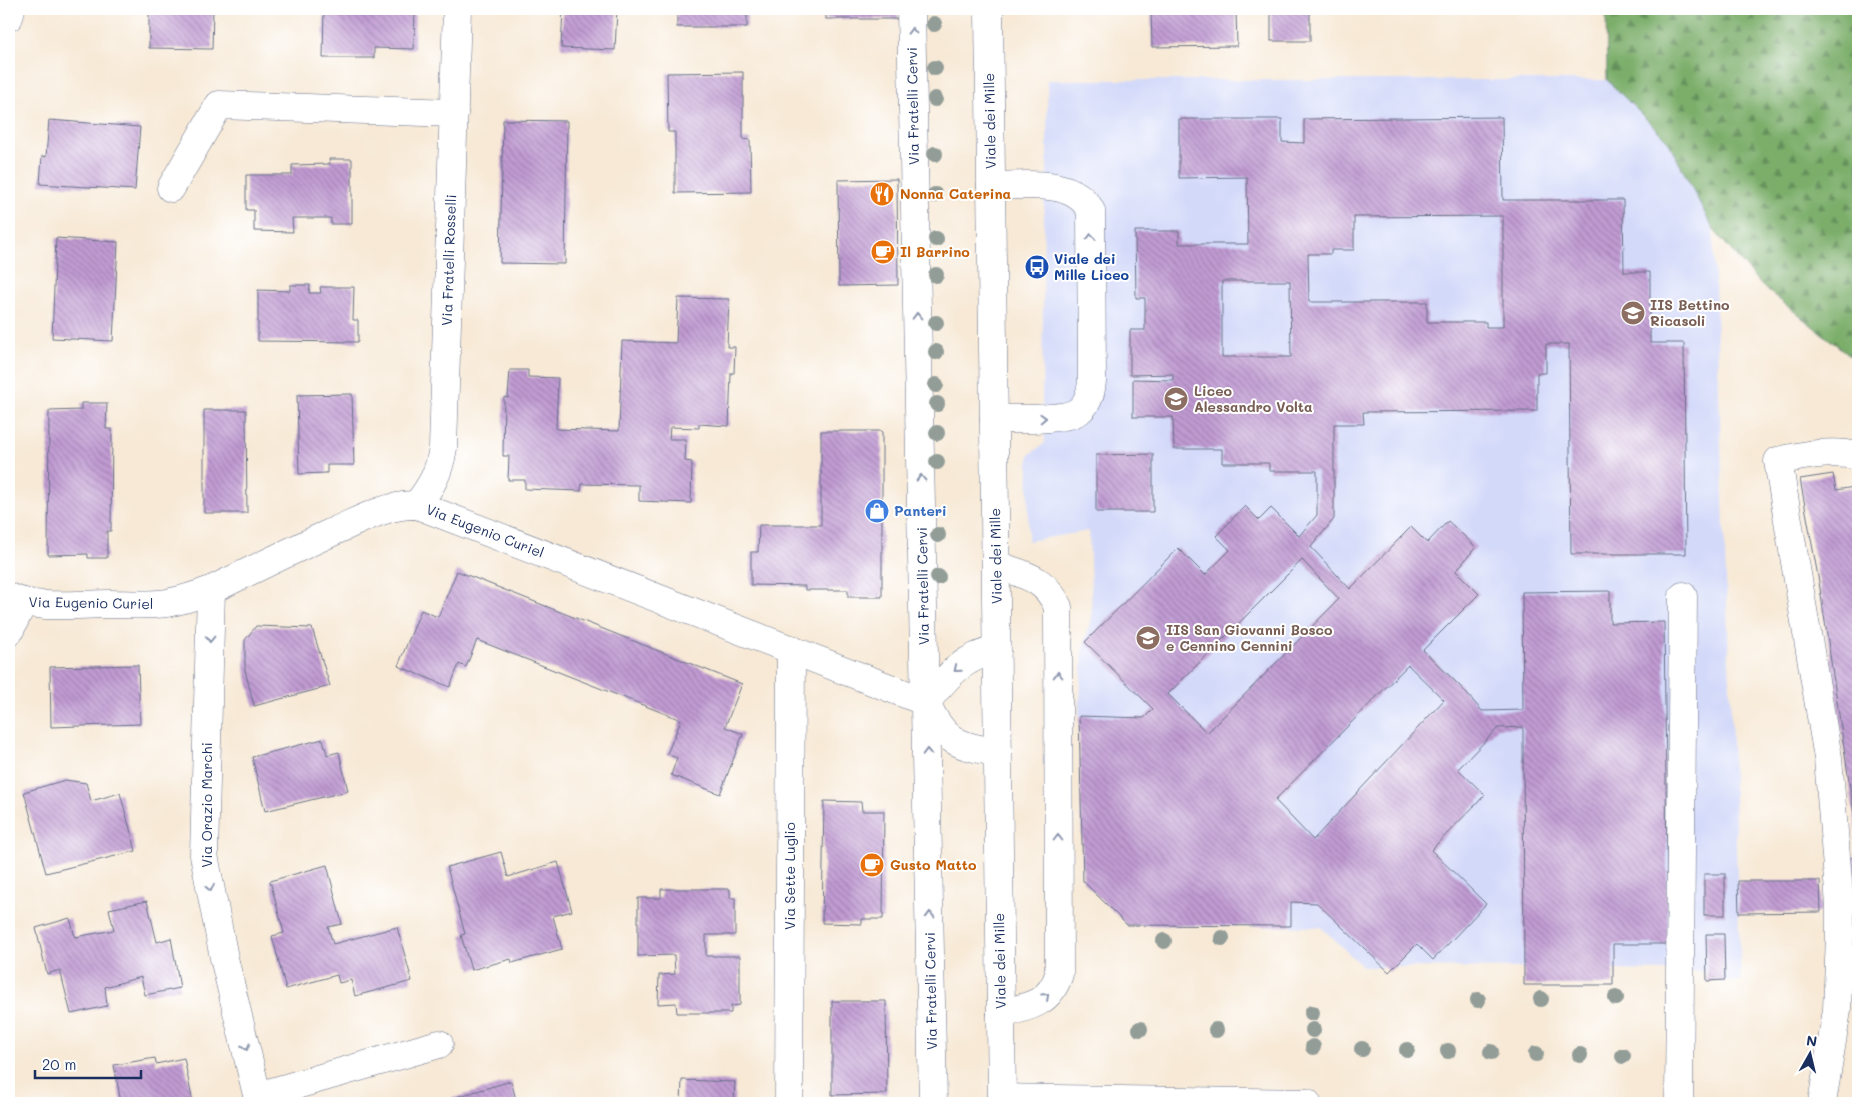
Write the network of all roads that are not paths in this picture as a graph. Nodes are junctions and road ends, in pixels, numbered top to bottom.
1 (11, 9) edge
2 (457, 9) edge
3 (912, 9) edge
4 (989, 9) edge
5 (9, 17) edge
6 (454, 112) junction
7 (991, 186) junction
8 (171, 188) dead end
9 (994, 420) junction
10 (1858, 456) edge
11 (417, 505) junction
12 (996, 565) junction
13 (211, 590) junction
14 (1683, 596) dead end
15 (16, 600) edge
16 (9, 632) edge
17 (791, 650) junction
18 (997, 650) junction
19 (926, 702) junction
20 (998, 752) junction
21 (1001, 1013) junction
22 (439, 1044) dead end
23 (258, 1100) edge
24 (1002, 1101) edge
25 (789, 1103) edge
26 (933, 1103) edge
27 (1254, 1103) edge
28 (1306, 1103) edge
29 (1679, 1103) edge
30 (1822, 1103) edge

1 - 5 street
2 - 6 street, Via Fratelli Rosselli
19 -> 3 street, Via Fratelli Cervi
4 - 7 street, Viale dei Mille
6 - 8 street
6 - 11 street, Via Fratelli Rosselli
7 - 9 street, Viale dei Mille
9 -> 7 street
9 - 12 street, Viale dei Mille
10 - 30 street
11 - 13 street, Via Eugenio Curiel
11 - 17 street, Via Eugenio Curiel
12 - 18 street, Viale dei Mille
21 -> 12 street
13 - 15 street, Via Eugenio Curiel
13 -> 23 street, Via Orazio Marchi
14 - 29 street
15 - 16 street
17 - 19 street, Via Eugenio Curiel
17 - 25 street, Via Sette Luglio
18 -> 19 street
18 - 20 street, Viale dei Mille
19 - 20 street
26 -> 19 street, Via Fratelli Cervi
20 - 21 street, Viale dei Mille
21 - 24 street, Viale dei Mille
22 - 23 street
24 - 27 street
27 - 28 street

